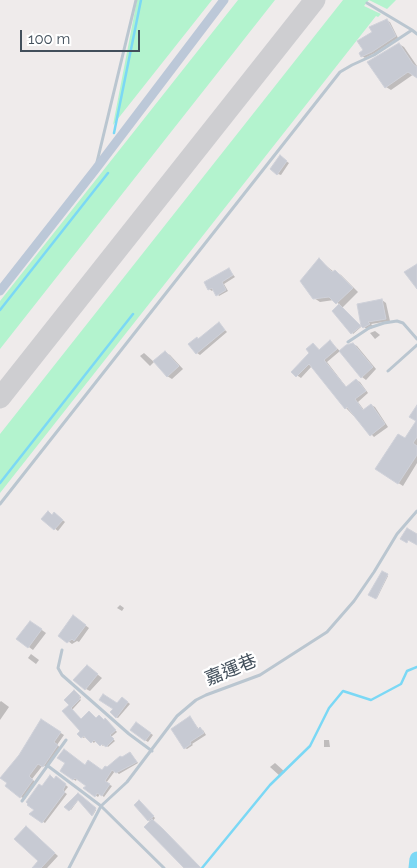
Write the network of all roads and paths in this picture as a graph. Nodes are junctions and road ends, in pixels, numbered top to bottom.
1 (136, 0) edge
2 (224, 0) edge
3 (367, 3) dead end
4 (412, 30) junction
5 (417, 34) edge
6 (95, 170) junction
7 (0, 291) edge
8 (417, 339) edge
9 (348, 342) dead end
10 (417, 345) edge
11 (388, 371) dead end
12 (0, 504) edge
13 (417, 511) edge
14 (62, 650) dead end
15 (66, 740) dead end
16 (152, 751) junction
17 (48, 766) junction
18 (22, 801) dead end
19 (101, 806) junction
20 (69, 868) edge
21 (164, 868) edge

1 - 6 lane
2 - 6 street
3 - 4 lane
4 - 5 lane
4 - 12 lane
6 - 7 street
8 - 9 lane
10 - 11 lane
13 - 16 lane, 嘉運巷
14 - 16 lane
15 - 17 lane
16 - 19 lane, 嘉運巷
17 - 18 lane
17 - 19 lane
19 - 20 lane, 嘉運巷
19 - 21 lane

